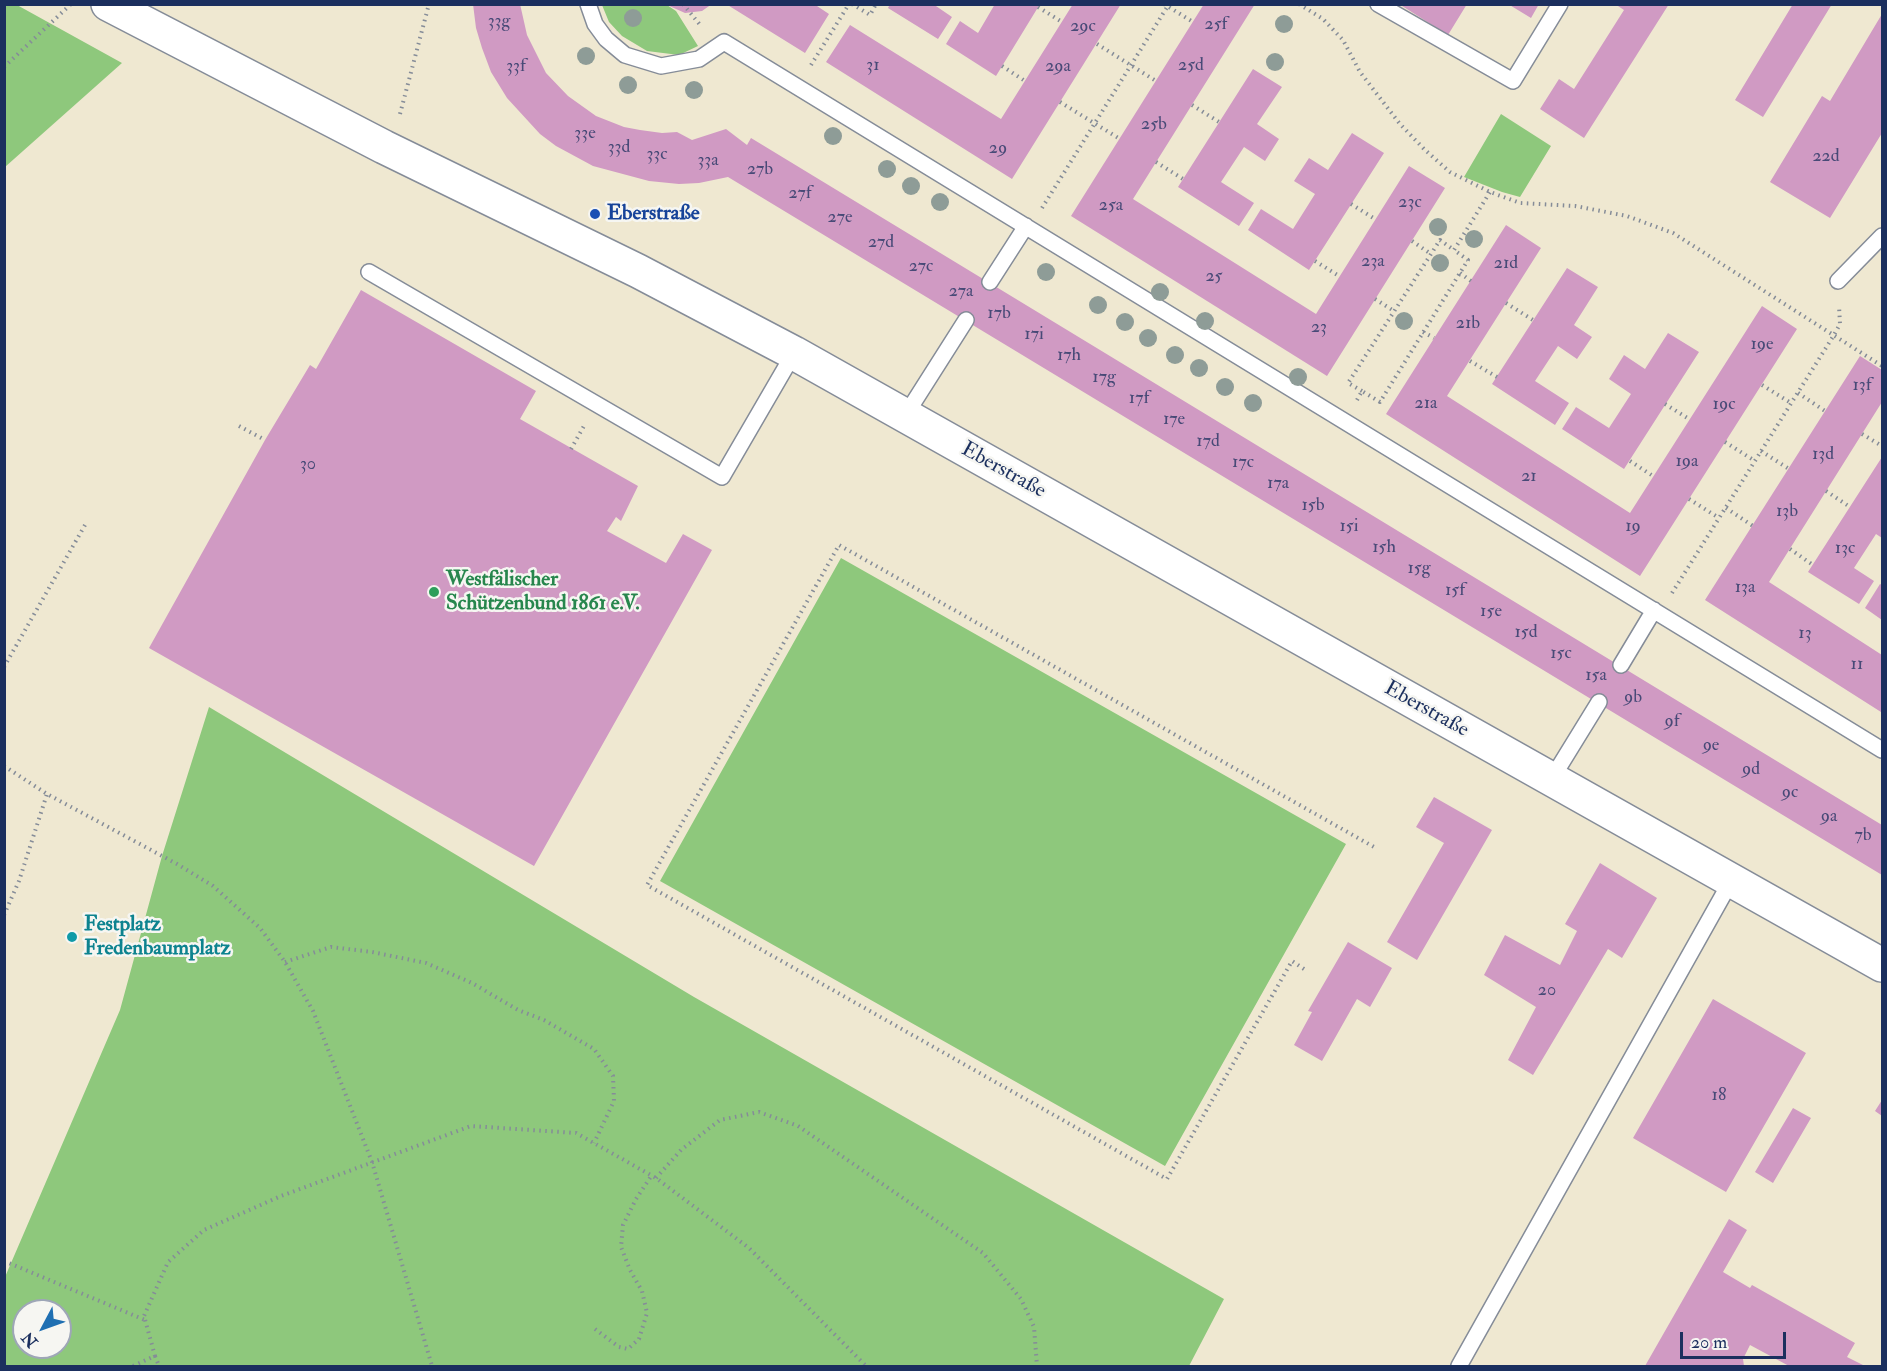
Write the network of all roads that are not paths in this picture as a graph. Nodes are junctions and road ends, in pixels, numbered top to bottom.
1 (108, 4) edge
2 (588, 4) edge
3 (1378, 4) edge
4 (1560, 4) edge
5 (1028, 227) junction
6 (1882, 236) edge
7 (369, 272) dead end
8 (1838, 281) dead end
9 (990, 282) dead end
10 (966, 320) dead end
11 (794, 353) junction
12 (905, 416) junction
13 (1656, 612) junction
14 (1621, 665) dead end
15 (1599, 702) dead end
16 (1882, 750) edge
17 (1551, 780) junction
18 (1731, 881) junction
19 (1882, 965) edge
20 (1459, 1366) edge

1 - 11 street, Eberstraße
2 - 5 lane
3 - 4 lane
5 - 9 lane
5 - 13 lane
6 - 8 lane
7 - 11 lane
10 - 12 lane
11 - 12 street, Eberstraße
12 - 17 street, Eberstraße
13 - 14 lane
13 - 16 lane
15 - 17 lane
17 - 18 street, Eberstraße
18 - 19 street, Eberstraße
18 - 20 lane

